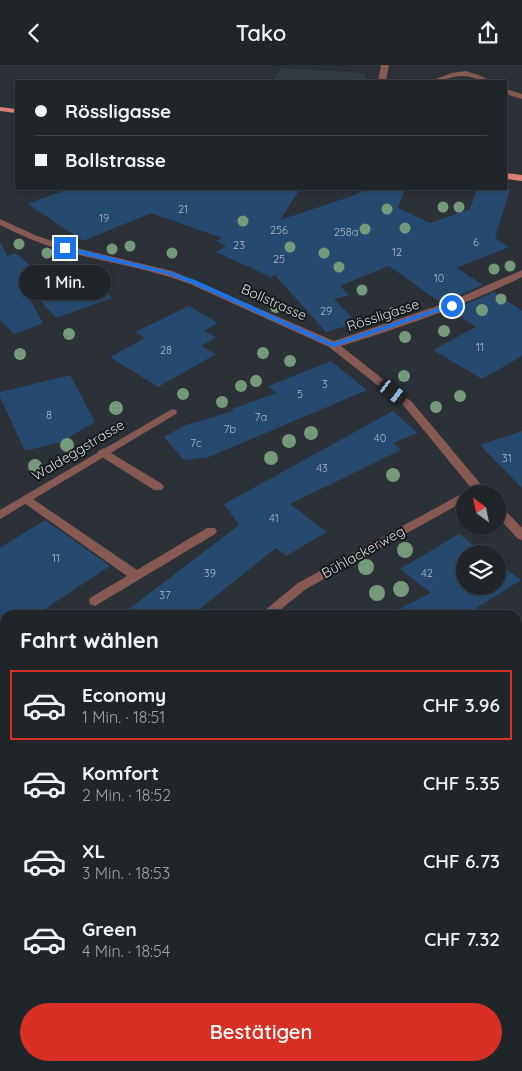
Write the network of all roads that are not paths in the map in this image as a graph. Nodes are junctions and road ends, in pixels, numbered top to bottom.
1 (385, 65) edge
2 (382, 80) edge
3 (437, 80) edge
4 (485, 80) edge
5 (507, 91) edge
6 (522, 97) edge
7 (0, 109) edge
8 (15, 111) edge
9 (507, 175) edge
10 (522, 178) edge
11 (0, 222) edge
12 (522, 273) edge
13 (333, 345) junction
14 (172, 412) dead end
15 (103, 452) junction
16 (472, 485) edge
17 (158, 487) dead end
18 (27, 499) junction
19 (456, 501) edge
20 (0, 515) edge
21 (506, 518) edge
22 (211, 531) dead end
23 (522, 537) edge
24 (136, 576) junction
25 (95, 601) dead end
26 (271, 610) edge

1 - 2 street
3 - 4 street
5 - 6 street
7 - 8 main road
9 - 10 main road
11 - 13 street, Bollstrasse
12 - 13 street, Rössligasse
13 - 16 street, Bollstrasse
14 - 15 street, Waldeggstrasse
15 - 17 street
15 - 18 street, Waldeggstrasse
18 - 20 street, Waldeggstrasse
18 - 24 street
19 - 26 street, Bühlackerweg
21 - 23 street
22 - 24 street
24 - 25 street

